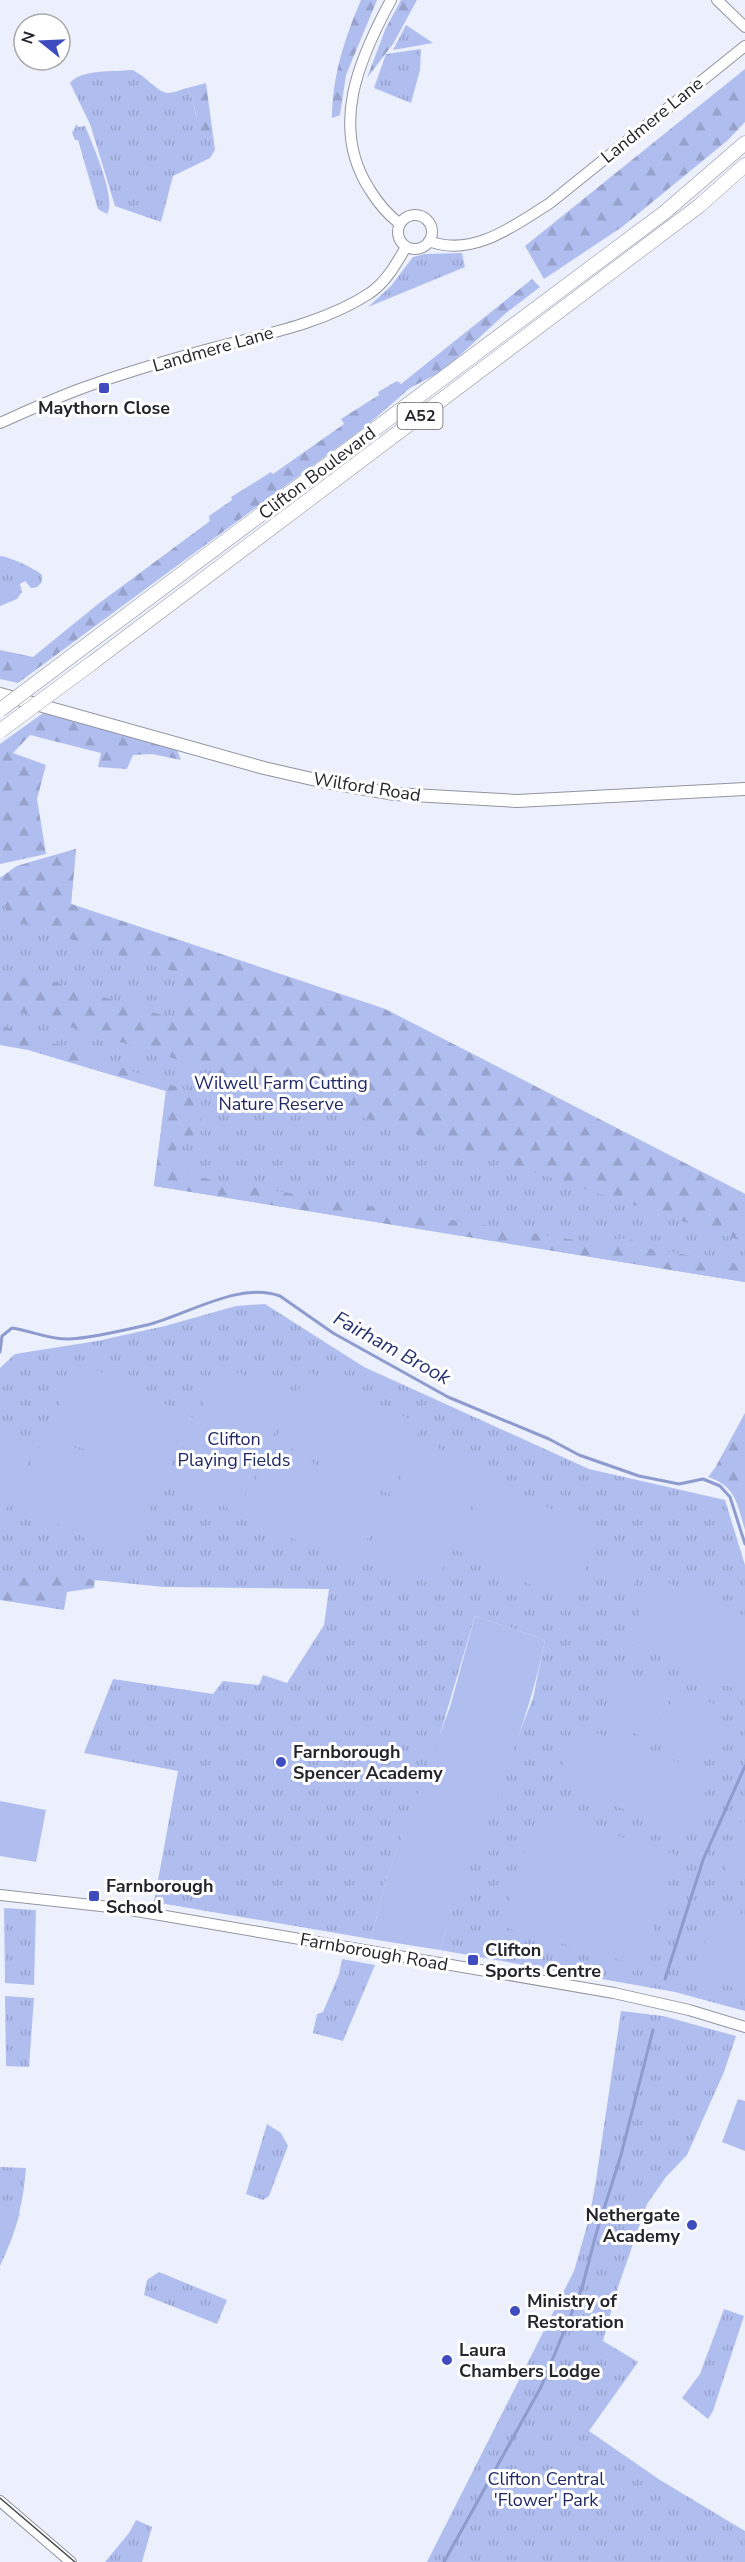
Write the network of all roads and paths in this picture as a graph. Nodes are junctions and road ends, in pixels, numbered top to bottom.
1 (391, 0) edge
2 (717, 0) edge
3 (745, 27) edge
4 (745, 46) edge
5 (745, 143) edge
6 (745, 165) edge
7 (400, 224) junction
8 (429, 241) junction
9 (406, 247) junction
10 (0, 423) edge
11 (0, 694) edge
12 (0, 711) edge
13 (0, 731) edge
14 (745, 789) edge
15 (0, 1895) edge
16 (745, 2027) edge
17 (0, 2501) edge
18 (71, 2562) edge

1 - 7 street
2 - 3 street
4 - 8 street, Landmere Lane
5 - 12 highway, Clifton Boulevard / A52, bridge
6 - 13 highway, Clifton Boulevard / A52, bridge
7 - 8 street
7 - 9 street
8 - 9 street, Landmere Lane
9 - 10 street, Landmere Lane
11 - 14 main road, Wilford Road
15 - 16 street, Farnborough Road
17 - 18 street

